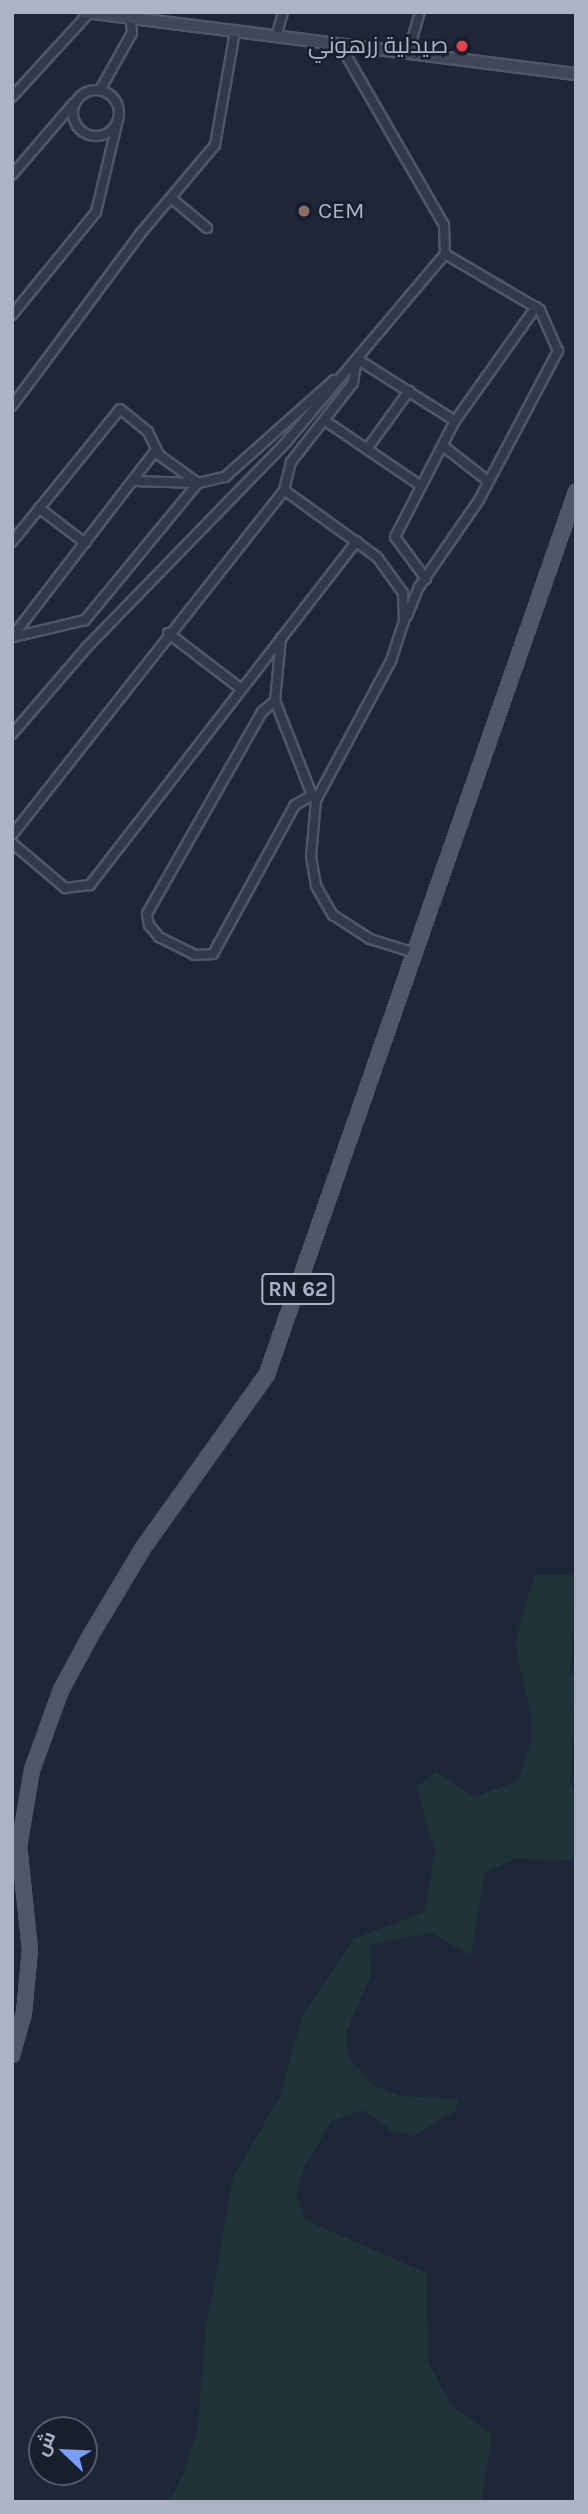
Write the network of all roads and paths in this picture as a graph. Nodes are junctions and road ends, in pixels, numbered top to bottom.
1 (86, 12) edge
2 (184, 12) edge
3 (284, 12) edge
4 (420, 12) edge
5 (130, 15) edge
6 (182, 25) junction
7 (235, 32) junction
8 (276, 37) junction
9 (340, 45) junction
10 (408, 53) junction
11 (576, 74) edge
12 (100, 90) junction
13 (12, 97) edge
14 (78, 98) junction
15 (118, 120) junction
16 (12, 175) edge
17 (170, 198) junction
18 (207, 228) dead end
19 (445, 254) junction
20 (536, 307) junction
21 (12, 315) edge
22 (357, 359) junction
23 (409, 391) junction
24 (12, 406) edge
25 (324, 420) junction
26 (455, 421) junction
27 (443, 446) junction
28 (367, 449) junction
29 (156, 450) junction
30 (133, 481) junction
31 (488, 481) junction
32 (198, 483) junction
33 (421, 486) junction
34 (284, 490) junction
35 (576, 492) edge
36 (39, 508) junction
37 (357, 541) junction
38 (12, 542) edge
39 (85, 543) junction
40 (426, 579) junction
41 (404, 621) junction
42 (168, 633) junction
43 (13, 637) edge
44 (281, 638) junction
45 (240, 688) junction
46 (275, 701) junction
47 (12, 734) edge
48 (314, 798) junction
49 (12, 835) edge
50 (12, 843) edge
51 (415, 953) junction
52 (12, 2055) edge

1 - 5 main road
1 - 13 street
2 - 6 street
3 - 8 street
4 - 10 street
5 - 6 main road
5 - 12 street
6 - 7 main road
7 - 8 main road
7 - 17 street
8 - 9 main road
9 - 10 main road
9 - 19 street
10 - 11 main road
12 - 14 street
12 - 15 street
14 - 15 street
14 - 16 street
15 - 21 street
17 - 18 street
17 - 24 street
19 - 20 street
19 - 22 street
20 - 26 street
20 - 31 street
22 - 23 street
22 - 25 street
22 - 32 street
22 - 47 street
23 - 26 street
23 - 28 street
25 - 28 street
25 - 34 street
26 - 27 street
27 - 31 street
27 - 33 street
28 - 33 street
29 - 30 street
29 - 32 street
29 - 36 street
30 - 32 street
30 - 39 street
31 - 40 street
32 - 43 street
33 - 40 street
34 - 37 street
34 - 42 street
35 - 51 main road, RN 62
36 - 38 street
36 - 39 street
37 - 41 street
37 - 44 street
39 - 43 street
40 - 41 street
41 - 48 street
42 - 45 street
42 - 49 street
44 - 45 street
44 - 46 street
45 - 50 street
46 - 48 street
46 - 48 street
48 - 51 street
51 - 52 main road, RN 62

